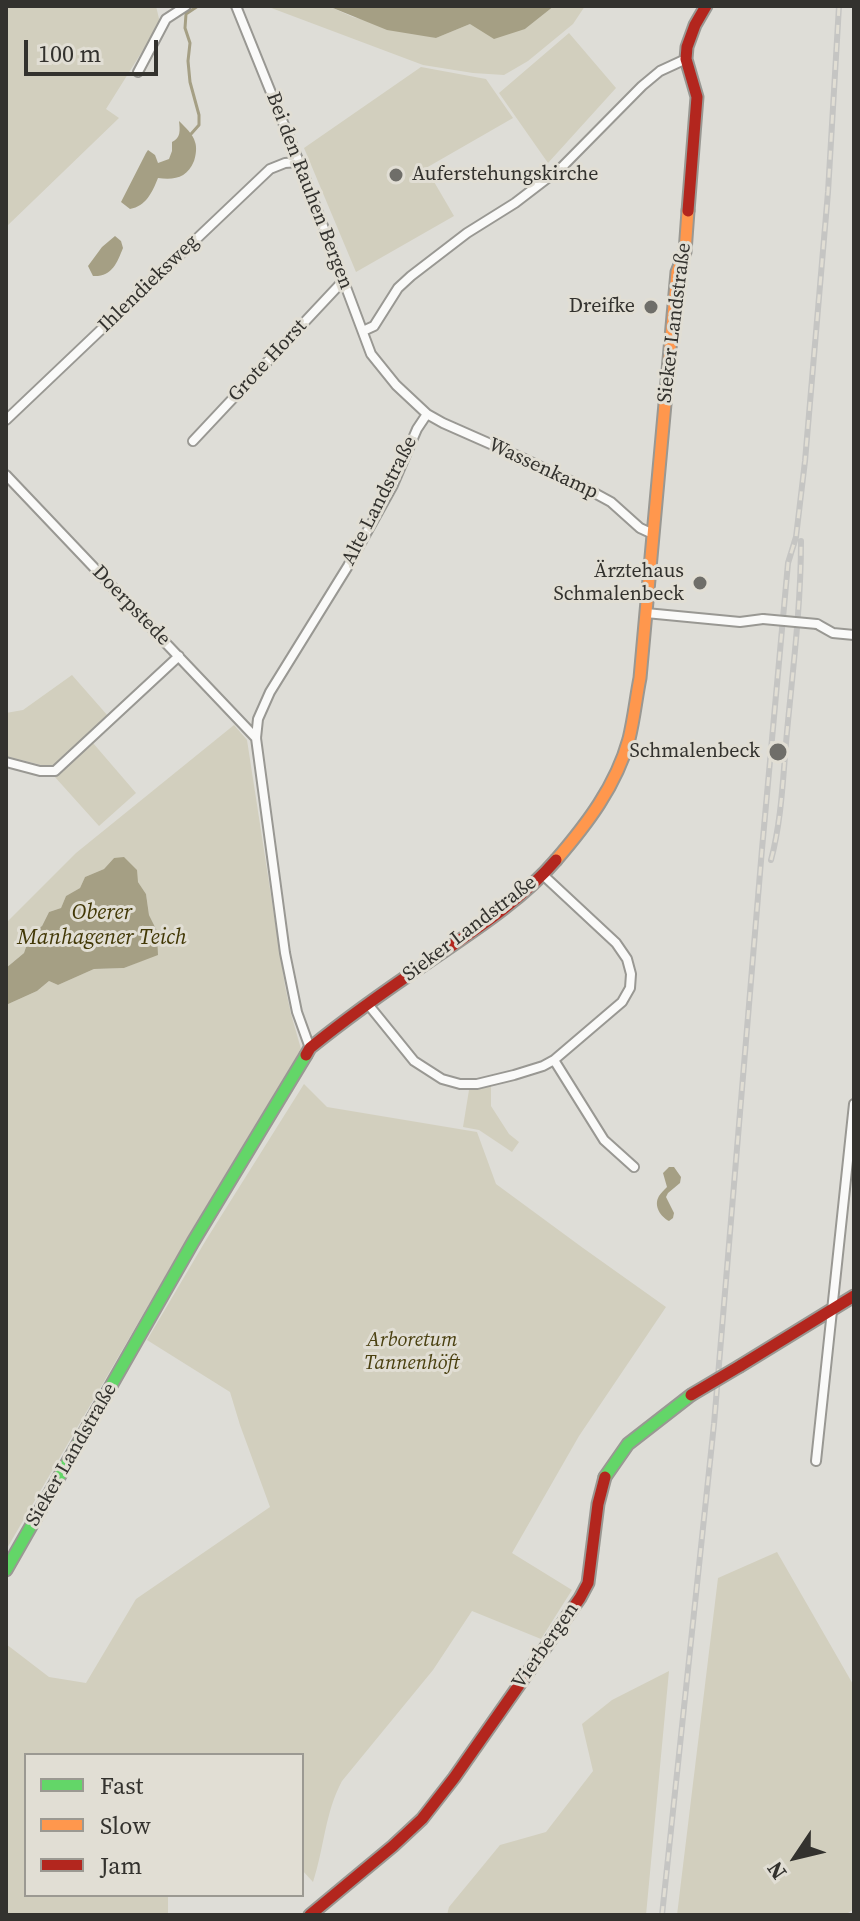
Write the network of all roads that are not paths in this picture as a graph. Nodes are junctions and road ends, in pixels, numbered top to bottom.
1 (186, 6) edge
2 (236, 6) edge
3 (706, 6) edge
4 (686, 59) junction
5 (138, 72) dead end
6 (299, 162) junction
7 (343, 281) junction
8 (363, 331) junction
9 (427, 414) junction
10 (6, 420) edge
11 (193, 441) dead end
12 (6, 475) edge
13 (653, 534) junction
14 (646, 613) junction
15 (854, 635) edge
16 (179, 656) junction
17 (256, 738) junction
18 (6, 762) edge
19 (543, 875) junction
20 (367, 1003) junction
21 (310, 1048) junction
22 (554, 1060) junction
23 (854, 1104) edge
24 (634, 1167) dead end
25 (854, 1296) edge
26 (832, 1310) junction
27 (816, 1461) dead end
28 (6, 1570) edge
29 (310, 1915) edge

1 - 5 street
2 - 6 street, Bei den Rauhen Bergen
3 - 4 street
4 - 8 street
4 - 13 street, Sieker Landstraße
6 - 7 street, Bei den Rauhen Bergen
6 - 10 street, Ihlendieksweg
7 - 8 street, Bei den Rauhen Bergen
7 - 11 street, Grote Horst
8 - 9 street, Alte Landstraße
9 - 13 street, Wassenkamp
9 - 17 street, Alte Landstraße
12 - 16 street, Doerpstede
13 - 14 street, Sieker Landstraße
14 - 15 street, bridge
14 - 19 street, Sieker Landstraße
16 - 17 street, Doerpstede
16 - 18 street
17 - 21 street, Alte Landstraße
19 - 20 street, Sieker Landstraße
19 - 22 street
20 - 21 street, Sieker Landstraße
20 - 22 street
21 - 28 street, Sieker Landstraße
22 - 24 street
23 - 26 street
25 - 26 street, Vierbergen
26 - 27 street
26 - 29 street, Vierbergen, bridge

